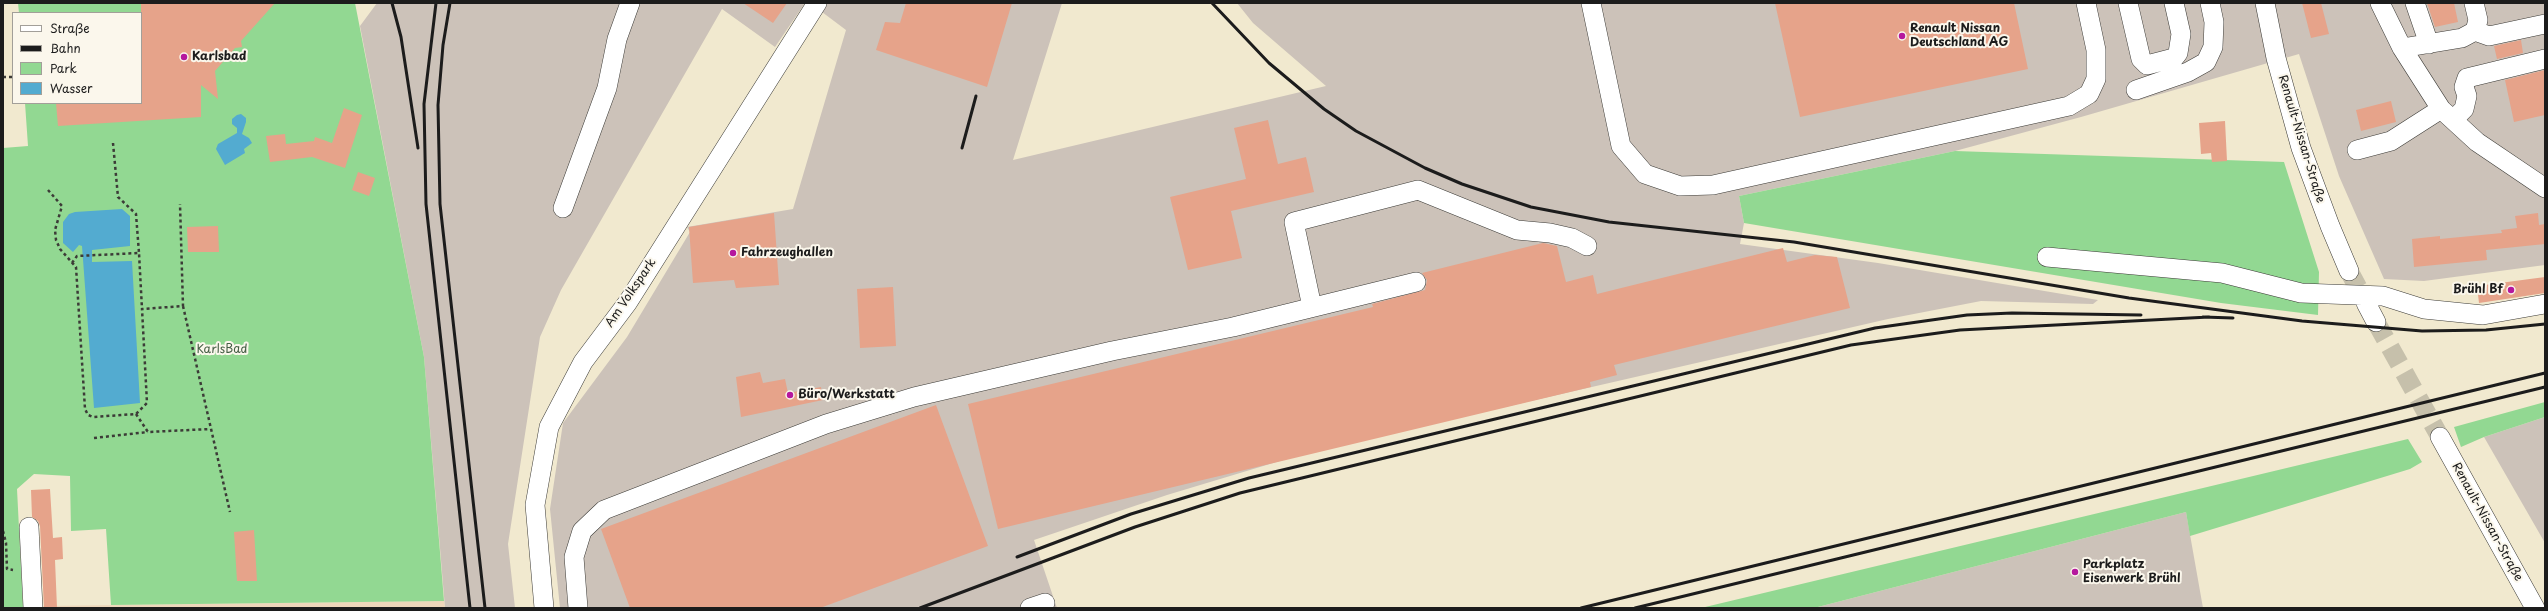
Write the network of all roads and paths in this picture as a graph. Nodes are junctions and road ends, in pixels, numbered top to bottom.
1 (630, 3) edge
2 (1591, 3) edge
3 (2086, 3) edge
4 (2128, 3) edge
5 (2174, 3) edge
6 (2210, 3) edge
7 (2265, 3) edge
8 (2380, 3) edge
9 (2416, 3) edge
10 (2474, 3) edge
11 (816, 5) edge
12 (2545, 24) edge
13 (2476, 31) junction
14 (2429, 44) junction
15 (2402, 48) junction
16 (2545, 59) edge
17 (2136, 90) dead end
18 (2447, 115) junction
19 (113, 143) dead end
20 (2357, 150) dead end
21 (2545, 188) edge
22 (48, 190) dead end
23 (180, 204) dead end
24 (563, 208) dead end
25 (1587, 246) dead end
26 (139, 253) junction
27 (2047, 256) dead end
28 (72, 263) junction
29 (2349, 270) tunnel mouth
30 (1416, 282) dead end
31 (2366, 303) tunnel mouth
32 (2545, 304) edge
33 (183, 306) junction
34 (1312, 308) junction
35 (142, 309) junction
36 (2376, 322) tunnel mouth
37 (136, 414) junction
38 (210, 429) junction
39 (148, 432) junction
40 (2440, 437) tunnel mouth
41 (94, 438) dead end
42 (230, 512) dead end
43 (29, 528) dead end
44 (33, 608) edge
45 (544, 608) edge
46 (578, 608) edge
47 (2535, 608) edge

1 - 24 street
2 - 3 street
4 - 5 street
6 - 17 street
7 - 29 street, Renault-Nissan-Straße
8 - 15 street
9 - 14 street
10 - 13 street
11 - 45 street, Am Volkspark
12 - 13 street
13 - 14 street
14 - 15 street
15 - 18 street
16 - 18 street
18 - 20 street
18 - 21 street
19 - 26 path
22 - 28 path
23 - 33 path
25 - 34 street
26 - 28 path
26 - 35 path
27 - 32 street
28 - 37 path
30 - 34 street
31 - 36 street
33 - 35 path
33 - 38 path
34 - 46 street
35 - 37 path
37 - 39 path
38 - 39 path
38 - 42 path
39 - 41 path
40 - 47 street, Renault-Nissan-Straße
43 - 44 street

